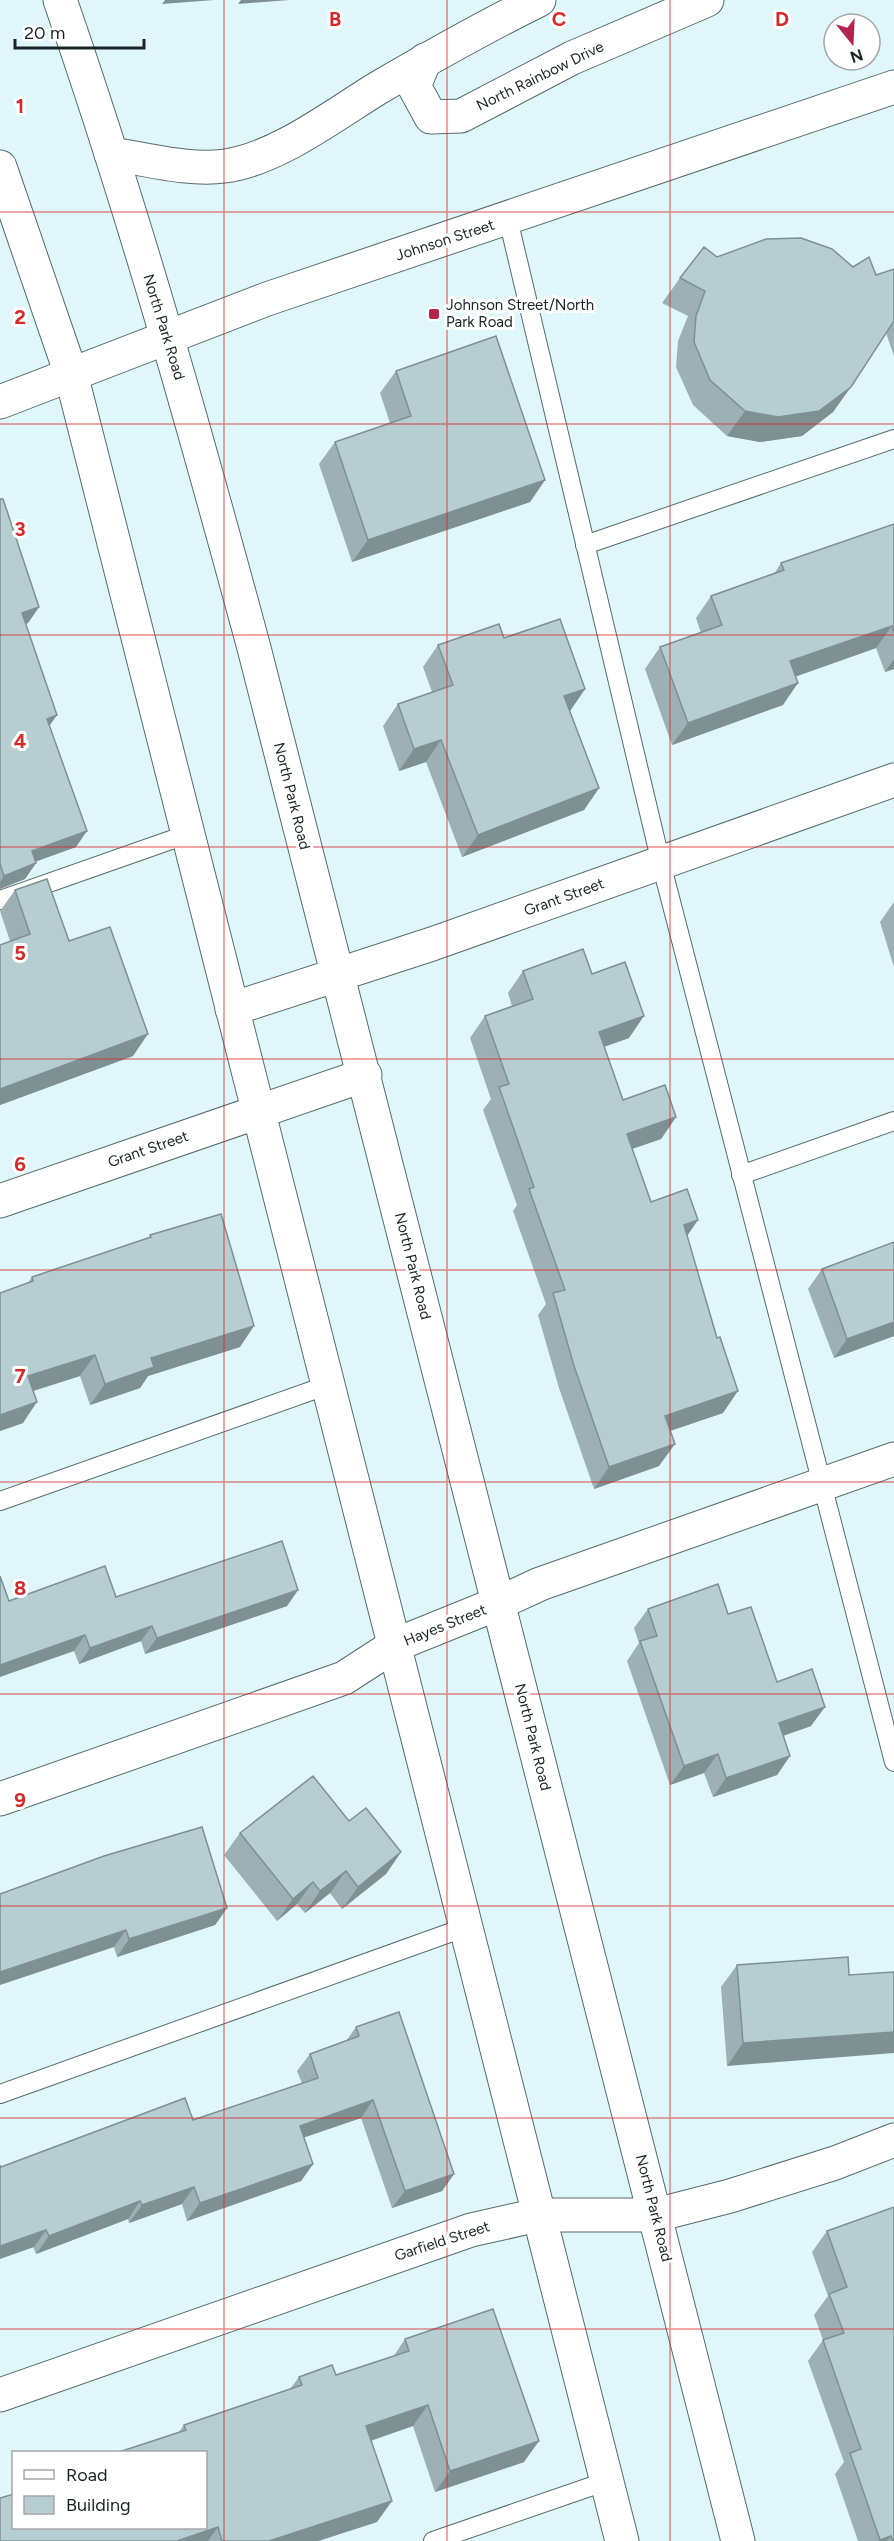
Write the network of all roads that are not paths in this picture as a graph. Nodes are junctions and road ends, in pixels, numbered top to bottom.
1 (60, 0) edge
2 (538, 0) edge
3 (707, 0) edge
4 (425, 60) junction
5 (894, 87) edge
6 (111, 154) junction
7 (0, 167) edge
8 (508, 219) junction
9 (168, 337) junction
10 (72, 374) junction
11 (0, 402) edge
12 (894, 439) edge
13 (585, 544) junction
14 (894, 780) edge
15 (188, 834) junction
16 (661, 863) junction
17 (0, 900) edge
18 (338, 975) junction
19 (232, 1009) junction
20 (365, 1075) junction
21 (257, 1111) junction
22 (894, 1121) edge
23 (741, 1174) junction
24 (0, 1202) edge
25 (328, 1384) junction
26 (894, 1459) edge
27 (821, 1485) junction
28 (0, 1501) edge
29 (499, 1603) junction
30 (394, 1645) junction
31 (894, 1762) edge
32 (0, 1799) edge
33 (466, 1928) junction
34 (0, 2094) edge
35 (894, 2140) edge
36 (538, 2215) junction
37 (656, 2215) junction
38 (0, 2395) edge
39 (607, 2481) junction
40 (433, 2541) edge
41 (622, 2541) edge
42 (738, 2541) edge

1 - 6 street, North Park Road
2 - 4 street
3 - 4 street, North Rainbow Drive
4 - 6 street
5 - 8 street, Johnson Street
6 - 9 street, North Park Road
7 - 10 street
8 - 9 street, Johnson Street
8 - 13 lane
9 - 10 street, Johnson Street
9 - 18 street, North Park Road
10 - 11 street, Johnson Street
10 - 15 street
12 - 13 lane
13 - 16 lane
14 - 16 street, Grant Street
15 - 17 lane
15 - 19 street
16 - 18 street, Grant Street
16 - 23 lane
18 - 19 street, Grant Street
18 - 20 street, North Park Road
19 - 21 street
20 - 21 street, Grant Street
20 - 29 street, North Park Road
21 - 24 street, Grant Street
21 - 25 street
22 - 23 lane
23 - 27 lane
25 - 28 lane
25 - 30 street
26 - 27 street, Hayes Street
27 - 29 street, Hayes Street
27 - 31 lane
29 - 30 street, Hayes Street
29 - 37 street, North Park Road
30 - 32 street, Hayes Street
30 - 33 street
33 - 34 lane
33 - 36 street
35 - 37 street, Garfield Street
36 - 37 street, Garfield Street
36 - 38 street, Garfield Street
36 - 39 street
37 - 42 street, North Park Road
39 - 40 lane
39 - 41 street

